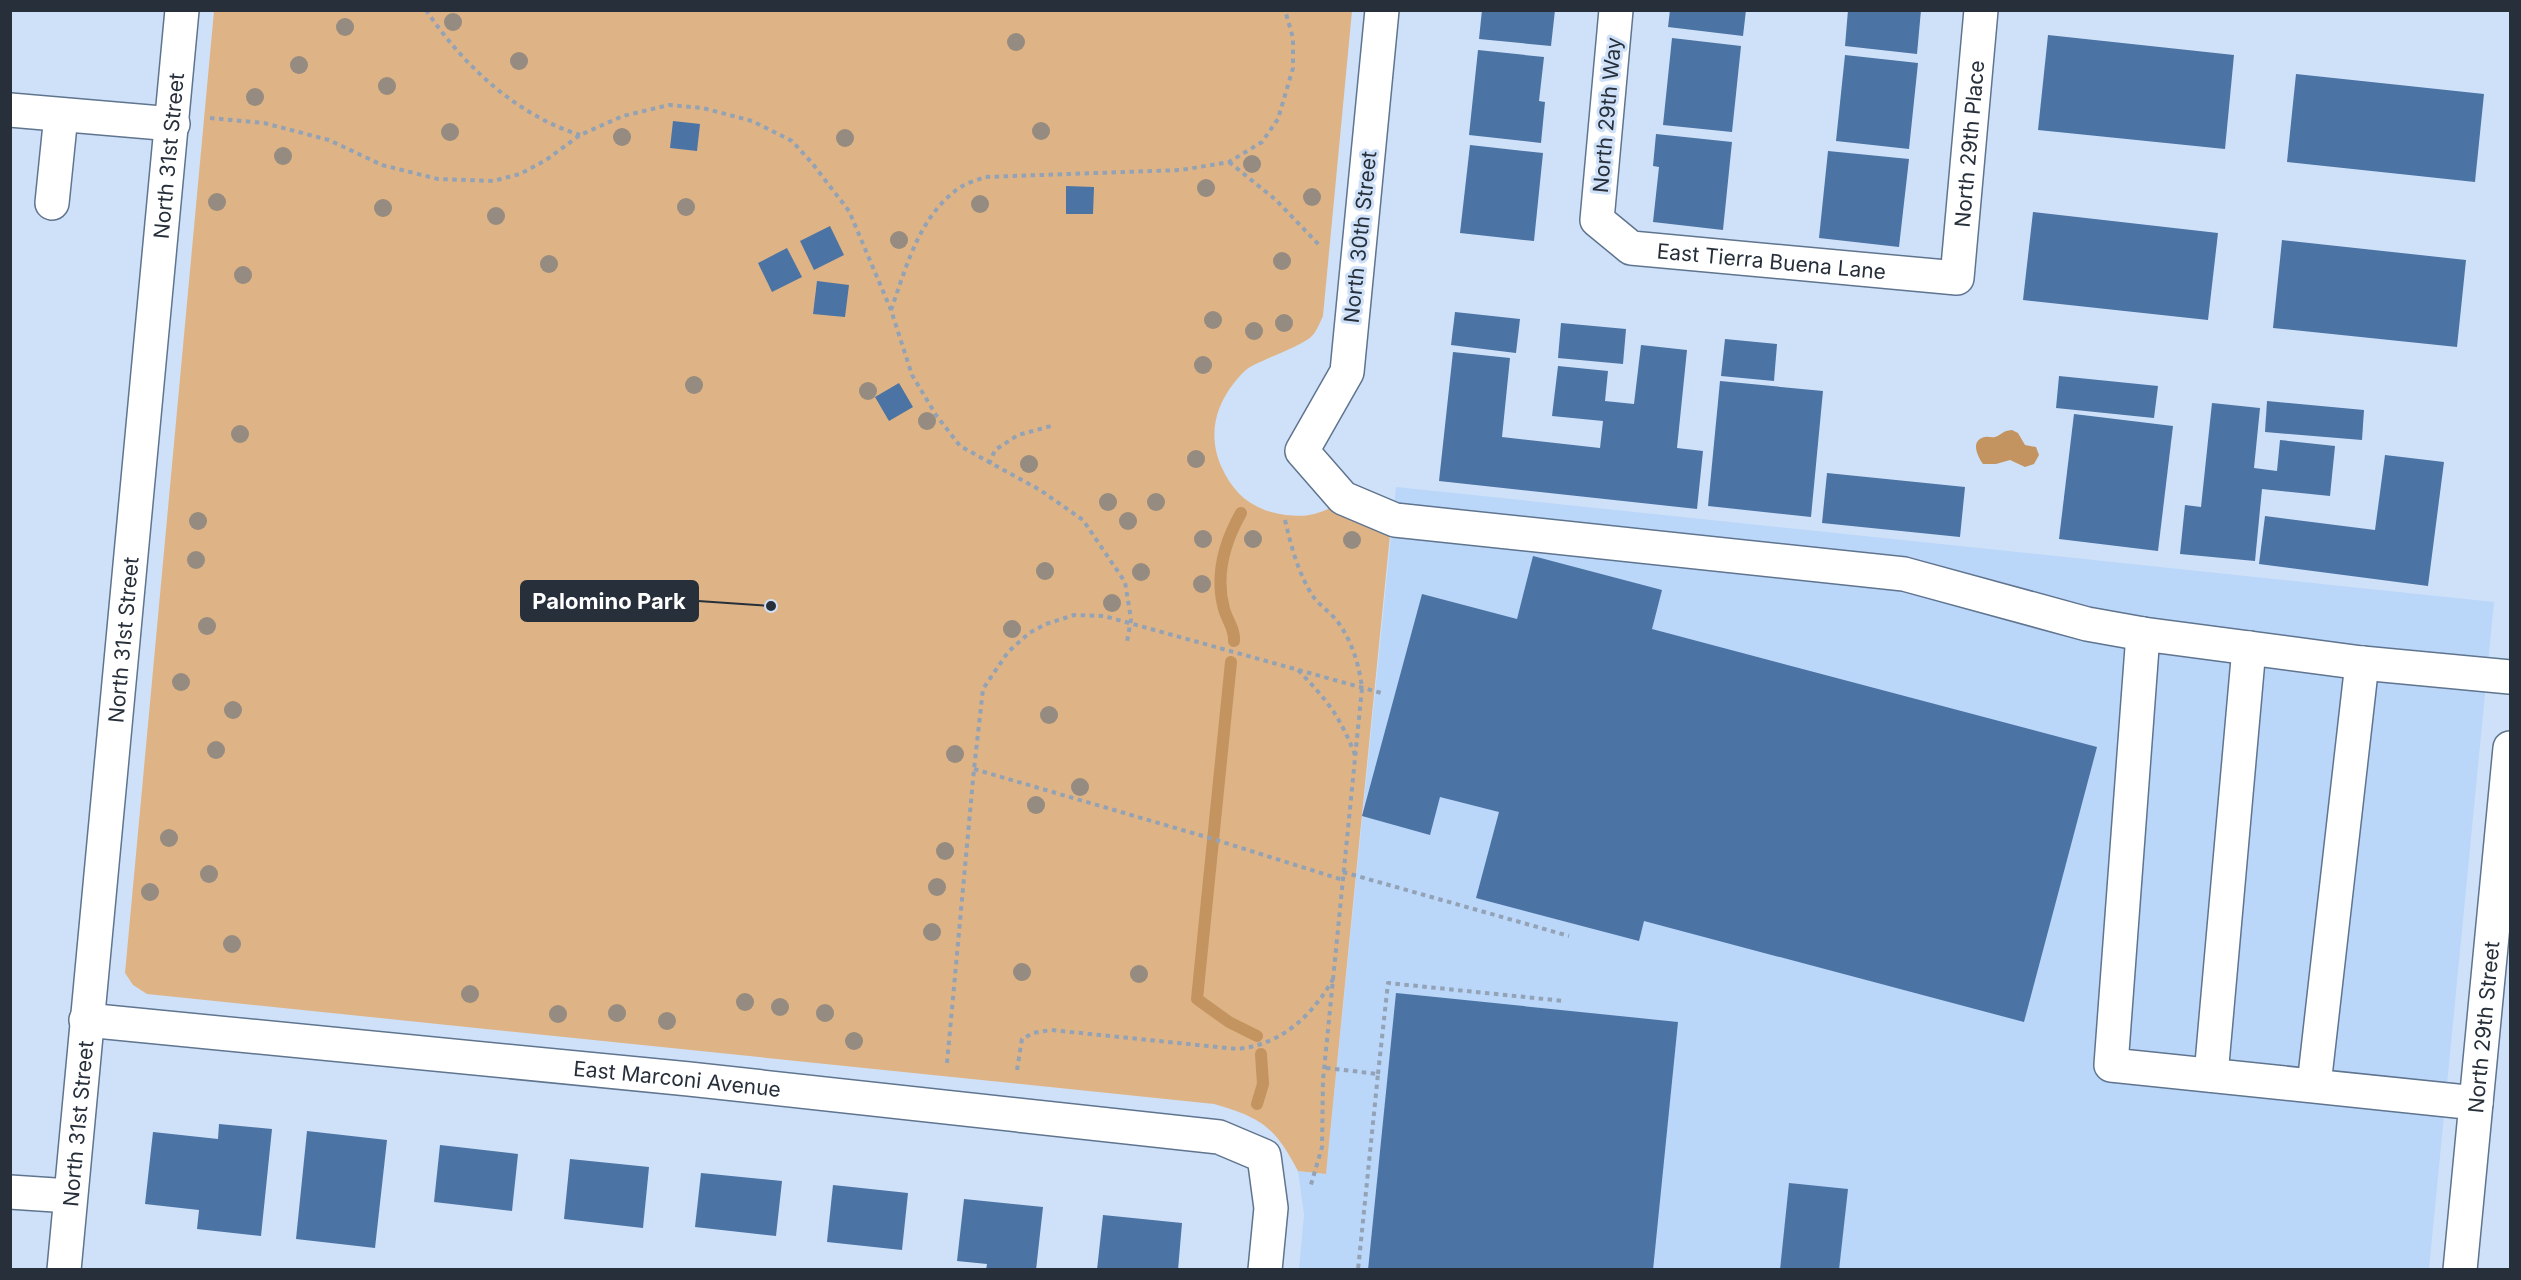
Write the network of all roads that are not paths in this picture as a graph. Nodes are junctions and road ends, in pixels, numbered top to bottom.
1 (183, 10) edge
2 (1382, 10) edge
3 (1616, 10) edge
4 (1981, 10) edge
5 (10, 110) edge
6 (61, 115) junction
7 (173, 124) junction
8 (52, 203) dead end
9 (1597, 220) joint
10 (1957, 278) joint
11 (2143, 634) junction
12 (2249, 648) junction
13 (2362, 663) junction
14 (2511, 676) edge
15 (2511, 748) edge
16 (86, 1020) junction
17 (2211, 1075) junction
18 (2314, 1085) junction
19 (2476, 1103) junction
20 (10, 1192) edge
21 (70, 1196) junction
22 (64, 1269) edge
23 (1265, 1269) edge
24 (2460, 1269) edge

1 - 7 street, North 31st Street
2 - 11 street, North 30th Street
3 - 9 street, North 29th Way
4 - 10 street, North 29th Place
5 - 6 street
6 - 7 street
6 - 8 street
7 - 16 street, North 31st Street
9 - 10 street, East Tierra Buena Lane
11 - 12 street
11 - 17 street
12 - 13 street
12 - 17 street
13 - 14 street
13 - 18 street
15 - 19 street, North 29th Street
16 - 21 street, North 31st Street
16 - 23 street, East Marconi Avenue
17 - 18 street
18 - 19 street
19 - 24 street, North 29th Street
20 - 21 street
21 - 22 street, North 31st Street

